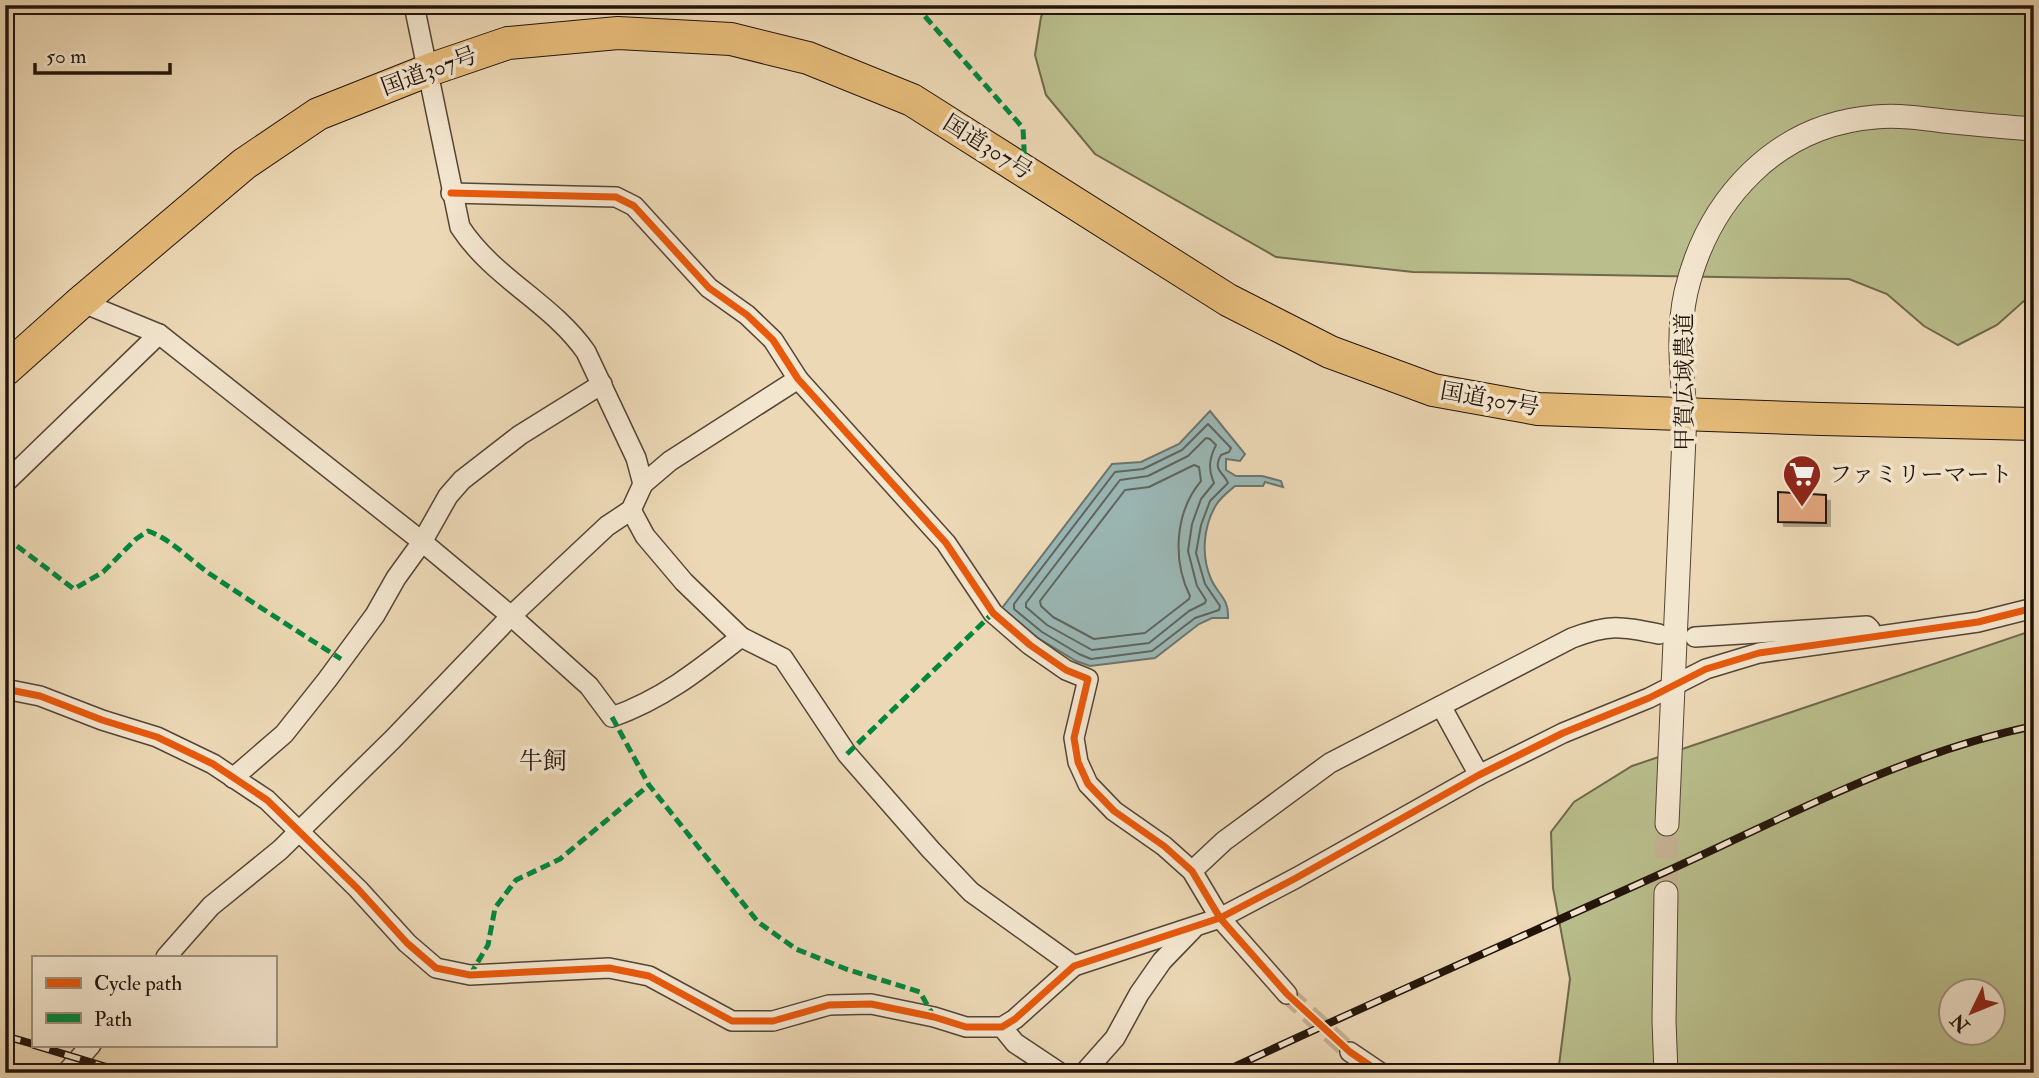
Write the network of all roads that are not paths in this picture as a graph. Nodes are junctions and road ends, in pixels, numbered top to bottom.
1 (414, 5) edge
2 (429, 70) junction
3 (2034, 129) edge
4 (451, 192) junction
5 (81, 302) junction
6 (159, 334) junction
7 (5, 370) edge
8 (797, 379) junction
9 (602, 384) junction
10 (1685, 414) junction
11 (2034, 424) edge
12 (5, 483) edge
13 (643, 484) junction
14 (631, 510) junction
15 (422, 542) junction
16 (2034, 608) edge
17 (511, 616) junction
18 (1659, 634) dead end
19 (741, 637) junction
20 (1695, 637) dead end
21 (1878, 637) junction
22 (1673, 685) junction
23 (5, 689) edge
24 (1441, 706) junction
25 (1479, 775) junction
26 (233, 778) junction
27 (1667, 824) tunnel mouth
28 (299, 830) junction
29 (1192, 871) junction
30 (1666, 893) tunnel mouth
31 (1220, 918) junction
32 (1196, 926) junction
33 (167, 956) edge
34 (1074, 966) junction
35 (1287, 995) tunnel mouth
36 (1002, 1027) junction
37 (90, 1046) edge
38 (1350, 1052) tunnel mouth
39 (66, 1073) edge
40 (1060, 1073) edge
41 (1084, 1073) edge
42 (1381, 1073) edge
43 (1666, 1073) edge

1 - 2 street
2 - 4 street
2 - 5 highway, 国道307号
2 - 10 highway, 国道307号
3 - 10 street, 甲賀広域農道
4 - 8 street
4 - 9 street
5 - 6 street
5 - 7 highway, 国道307号
6 - 12 street
6 - 15 street
8 - 13 street
8 - 29 street
9 - 13 street
9 - 15 street
10 - 11 highway, 国道307号
10 - 22 street, 甲賀広域農道
13 - 14 street
14 - 17 street
14 - 19 street
15 - 17 street
15 - 26 street
16 - 21 street
17 - 19 street
17 - 28 street
18 - 24 street
19 - 34 street
20 - 21 street
21 - 22 street
22 - 25 street
22 - 27 street, 甲賀広域農道
23 - 26 street
24 - 25 street
24 - 29 street
25 - 31 street
26 - 28 street
28 - 33 street
28 - 36 street
29 - 31 street
30 - 43 street
31 - 32 street
31 - 35 street
32 - 34 street
32 - 41 street
34 - 36 street
36 - 40 street
37 - 39 street
38 - 42 street

